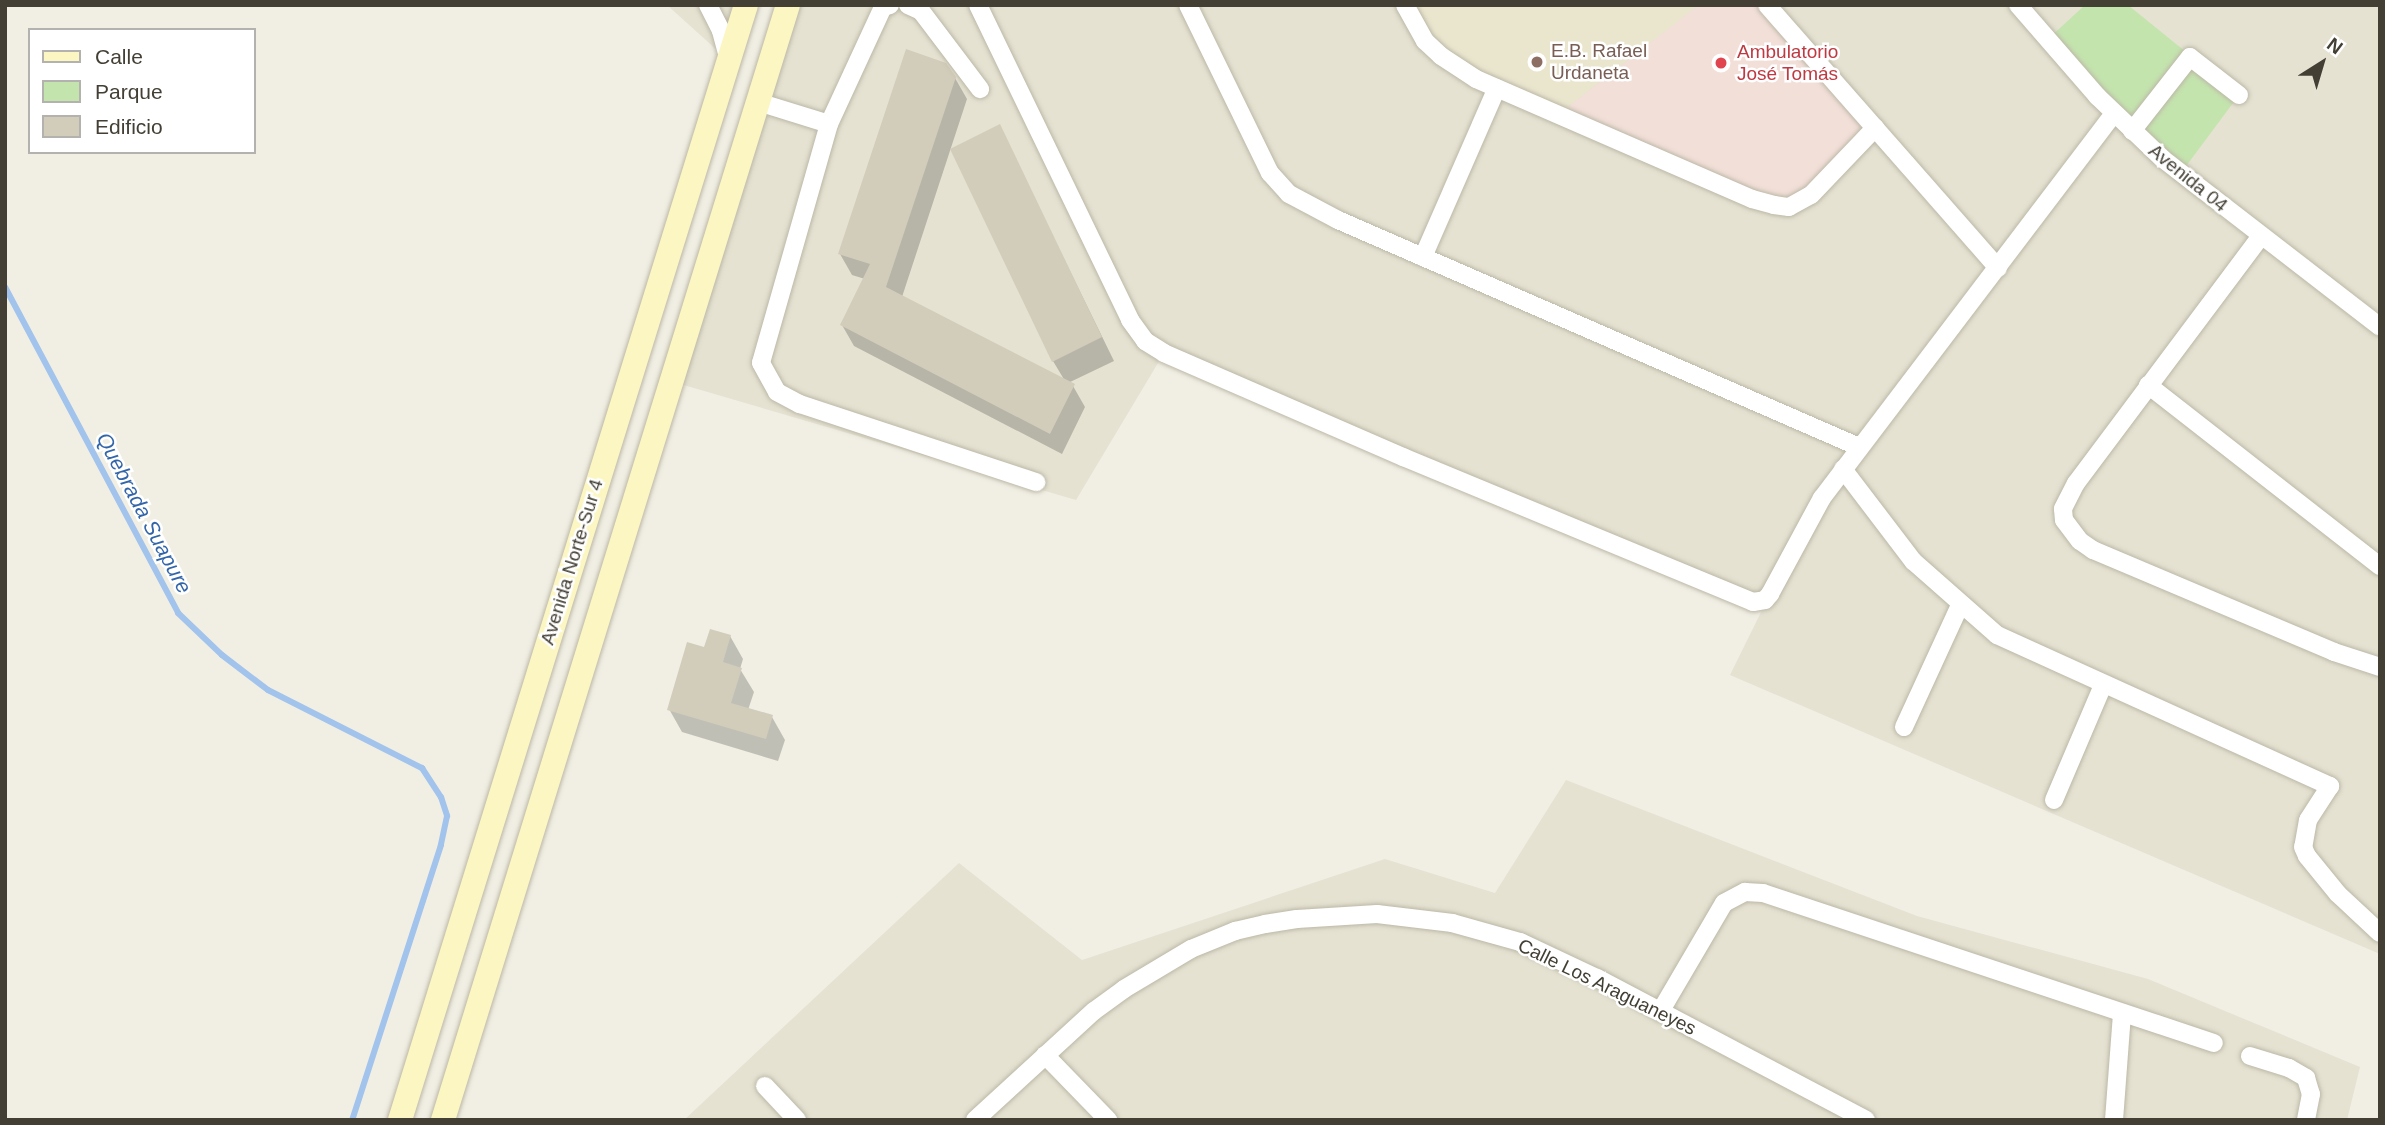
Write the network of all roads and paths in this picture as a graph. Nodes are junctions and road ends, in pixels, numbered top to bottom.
1 (746, 5) edge
2 (788, 5) edge
3 (890, 5) edge
4 (908, 5) edge
5 (978, 5) edge
6 (1188, 5) edge
7 (1405, 5) edge
8 (1767, 5) edge
9 (2018, 5) edge
10 (710, 7) edge
11 (729, 61) junction
12 (1497, 88) junction
13 (980, 89) dead end
14 (2239, 95) dead end
15 (758, 102) junction
16 (2114, 113) junction
17 (830, 124) junction
18 (1875, 128) junction
19 (2132, 131) junction
20 (2261, 236) junction
21 (1423, 257) junction
22 (1998, 268) junction
23 (2380, 327) edge
24 (2148, 385) junction
25 (1859, 447) junction
26 (1843, 469) junction
27 (1036, 482) dead end
28 (2380, 566) edge
29 (1960, 605) junction
30 (2380, 667) edge
31 (2103, 685) junction
32 (1904, 727) dead end
33 (2054, 800) dead end
34 (2380, 933) edge
35 (1660, 1012) junction
36 (2122, 1013) junction
37 (2214, 1043) dead end
38 (1045, 1055) junction
39 (2250, 1056) dead end
40 (765, 1086) dead end
41 (400, 1120) edge
42 (443, 1120) edge
43 (797, 1120) edge
44 (975, 1120) edge
45 (1108, 1120) edge
46 (1866, 1120) edge
47 (2114, 1120) edge
48 (2306, 1120) edge

1 - 11 main road, Avenida Norte-Sur 4
2 - 15 main road, Avenida Norte-Sur 4
3 - 17 street
4 - 13 street
5 - 26 street
6 - 21 street
7 - 12 street
8 - 18 street
9 - 16 street, Avenida 04
10 - 11 street
11 - 41 main road, Avenida Norte-Sur 4
12 - 18 street
12 - 21 street
14 - 19 street
15 - 17 street
15 - 42 main road, Avenida Norte-Sur 4
16 - 19 street, Avenida 04
16 - 22 street
17 - 27 street
18 - 22 street
19 - 20 street, Avenida 04
20 - 23 street, Avenida 04
20 - 24 street
21 - 25 street
22 - 25 street
24 - 28 street
24 - 30 street
25 - 26 street
26 - 29 street
29 - 31 street
29 - 32 street
31 - 33 street
31 - 34 street
35 - 36 street
35 - 38 street, Calle Los Araguaneyes
35 - 46 street, Calle Los Araguaneyes
36 - 37 street
36 - 47 street
38 - 44 street, Calle Los Araguaneyes
38 - 45 street
39 - 48 street
40 - 43 street

